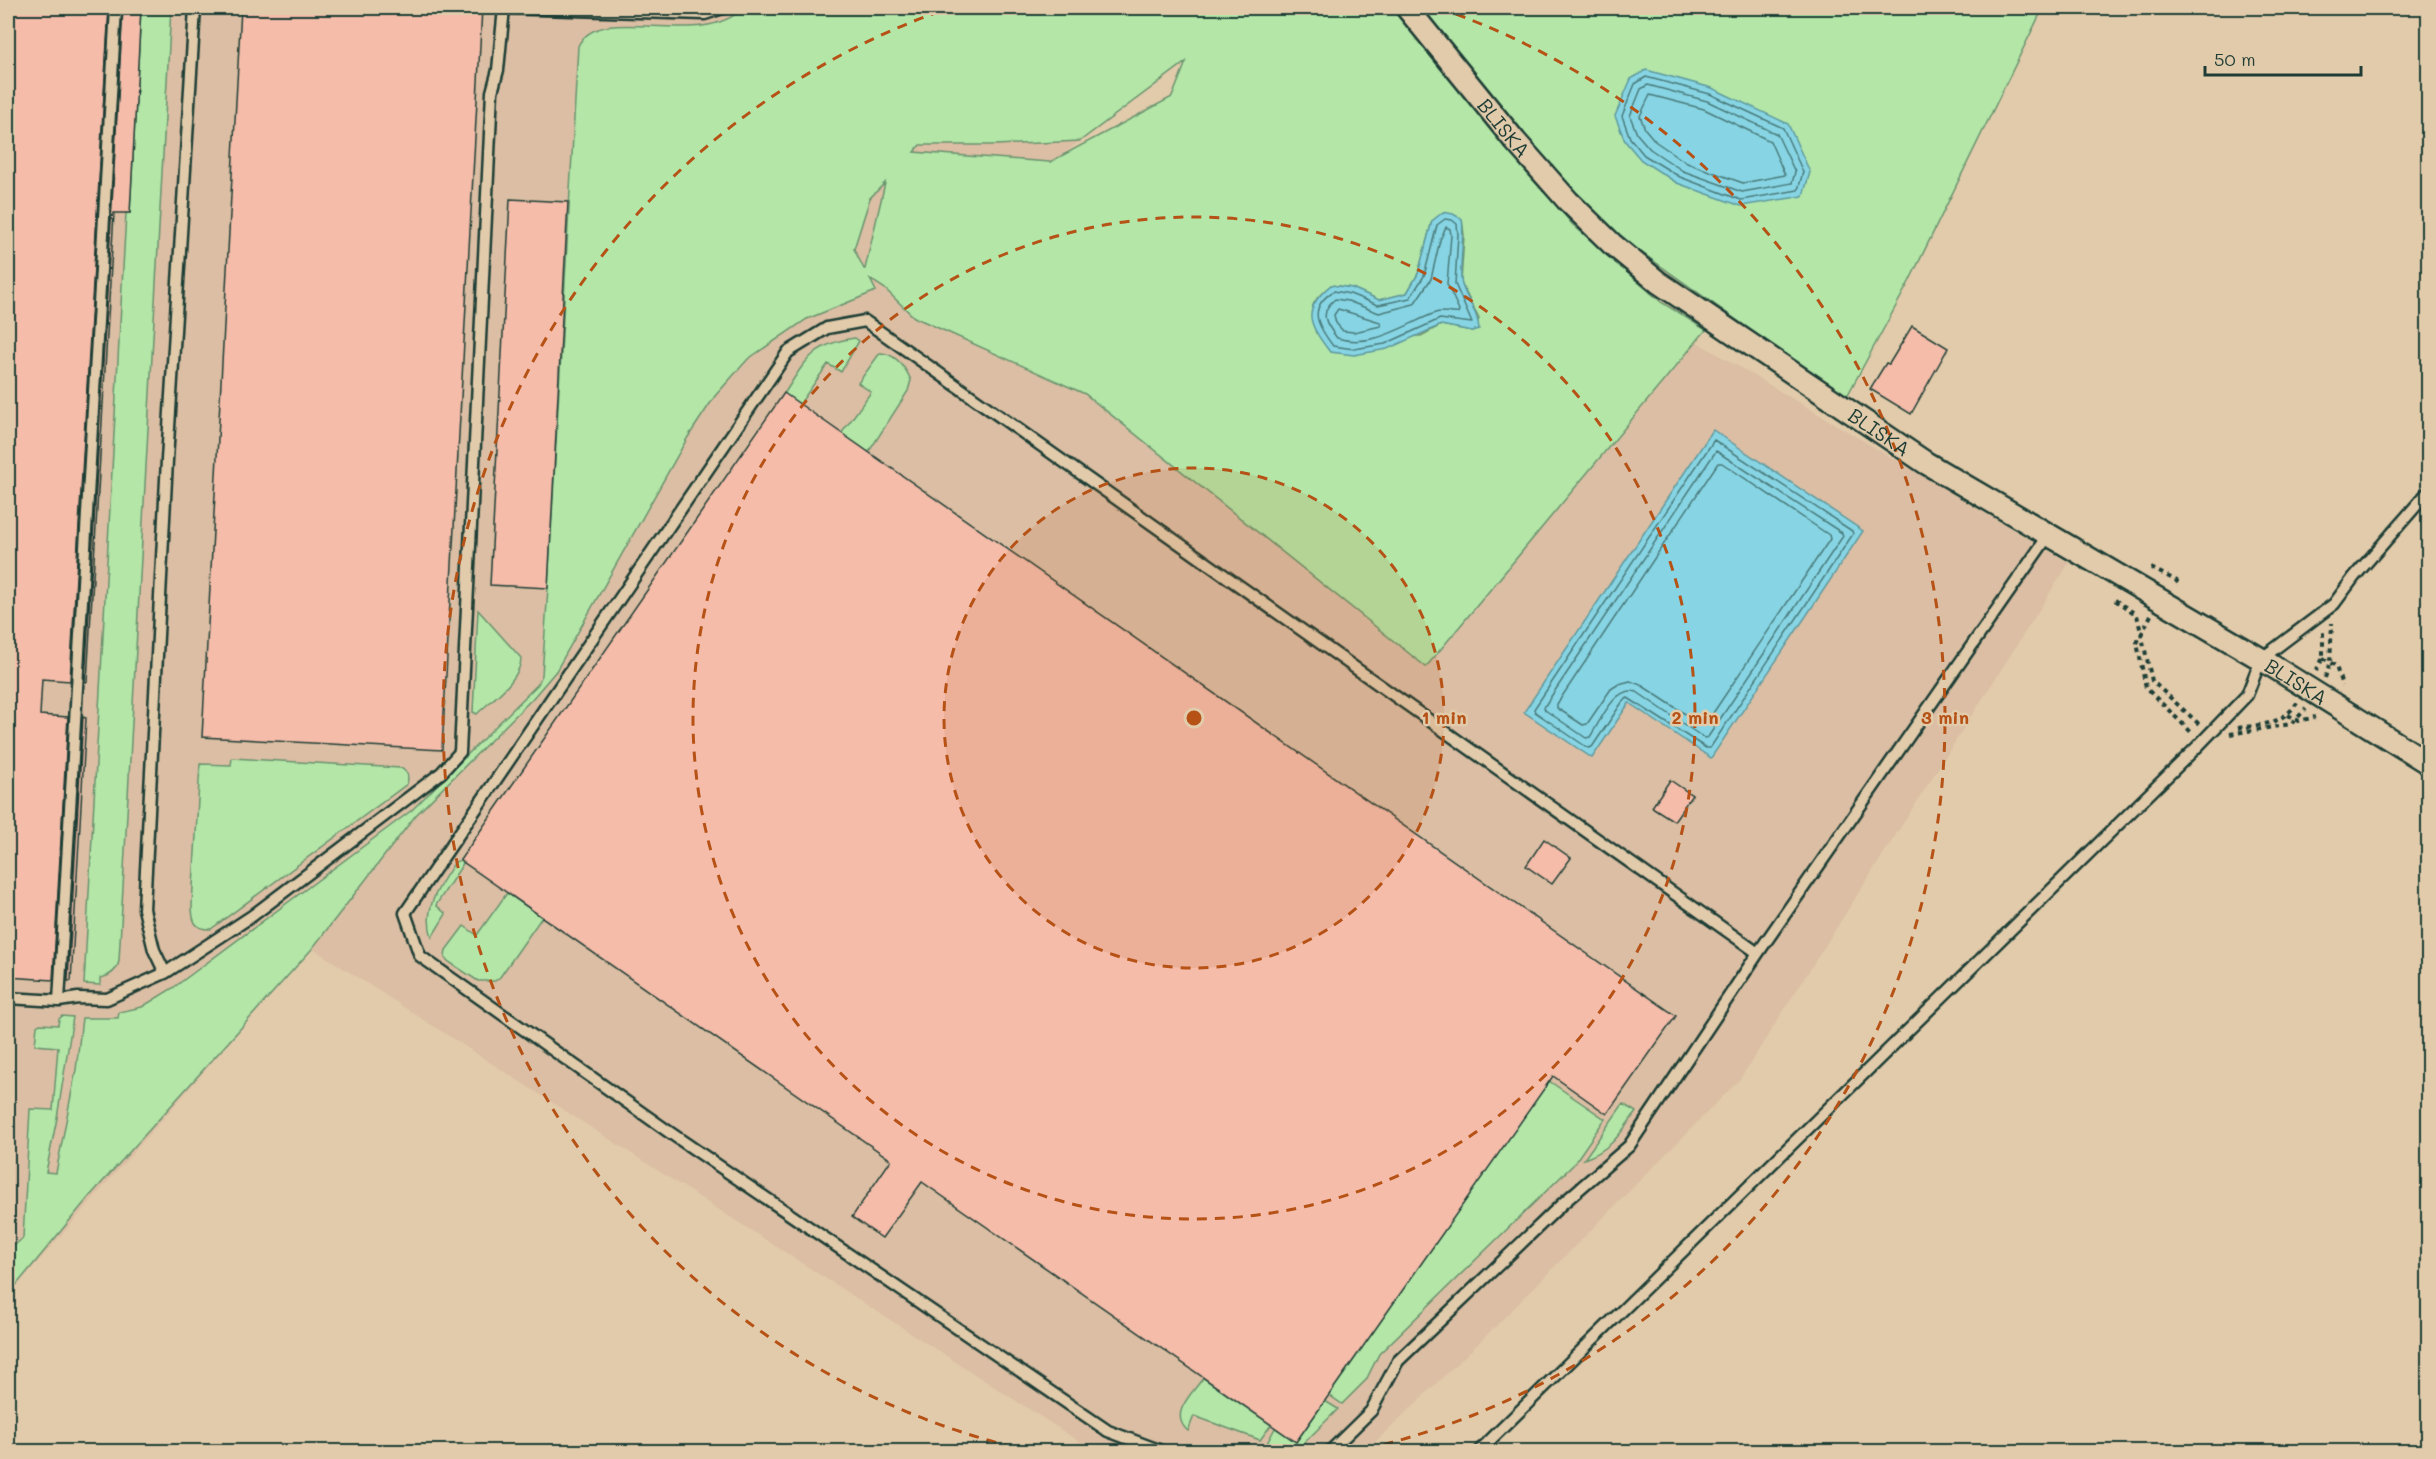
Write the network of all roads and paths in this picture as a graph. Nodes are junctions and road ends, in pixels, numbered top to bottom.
1 (116, 8) edge
2 (195, 8) edge
3 (723, 8) edge
4 (1407, 8) edge
5 (2428, 492) edge
6 (2048, 536) junction
7 (2147, 566) dead end
8 (2168, 590) dead end
9 (2110, 596) dead end
10 (2334, 604) junction
11 (2155, 608) dead end
12 (2141, 634) junction
13 (2323, 658) junction
14 (2261, 659) junction
15 (2330, 662) junction
16 (2312, 680) dead end
17 (2323, 686) dead end
18 (2343, 690) dead end
19 (2302, 697) dead end
20 (2313, 703) dead end
21 (2288, 716) junction
22 (2321, 716) dead end
23 (2296, 719) junction
24 (2202, 727) dead end
25 (2230, 730) dead end
26 (2202, 742) junction
27 (2428, 763) edge
28 (1758, 953) junction
29 (165, 973) junction
30 (8, 998) edge
31 (59, 1001) junction
32 (1164, 1452) edge
33 (1329, 1452) edge
34 (1478, 1452) edge

1 - 31 lane
2 - 29 lane
3 - 29 lane
4 - 6 street, BLISKA
5 - 10 lane
6 - 14 street, BLISKA
6 - 28 lane
7 - 8 path
9 - 12 path
10 - 13 path
10 - 14 lane
10 - 15 path
11 - 12 path
12 - 24 path
12 - 26 path
13 - 15 path
13 - 16 path
14 - 26 lane
14 - 27 street, BLISKA
15 - 17 path
15 - 18 path
19 - 21 path
20 - 23 path
21 - 23 path
21 - 25 path
22 - 23 path
23 - 26 path
26 - 34 lane
28 - 32 lane
28 - 33 lane
29 - 31 lane
30 - 31 lane

